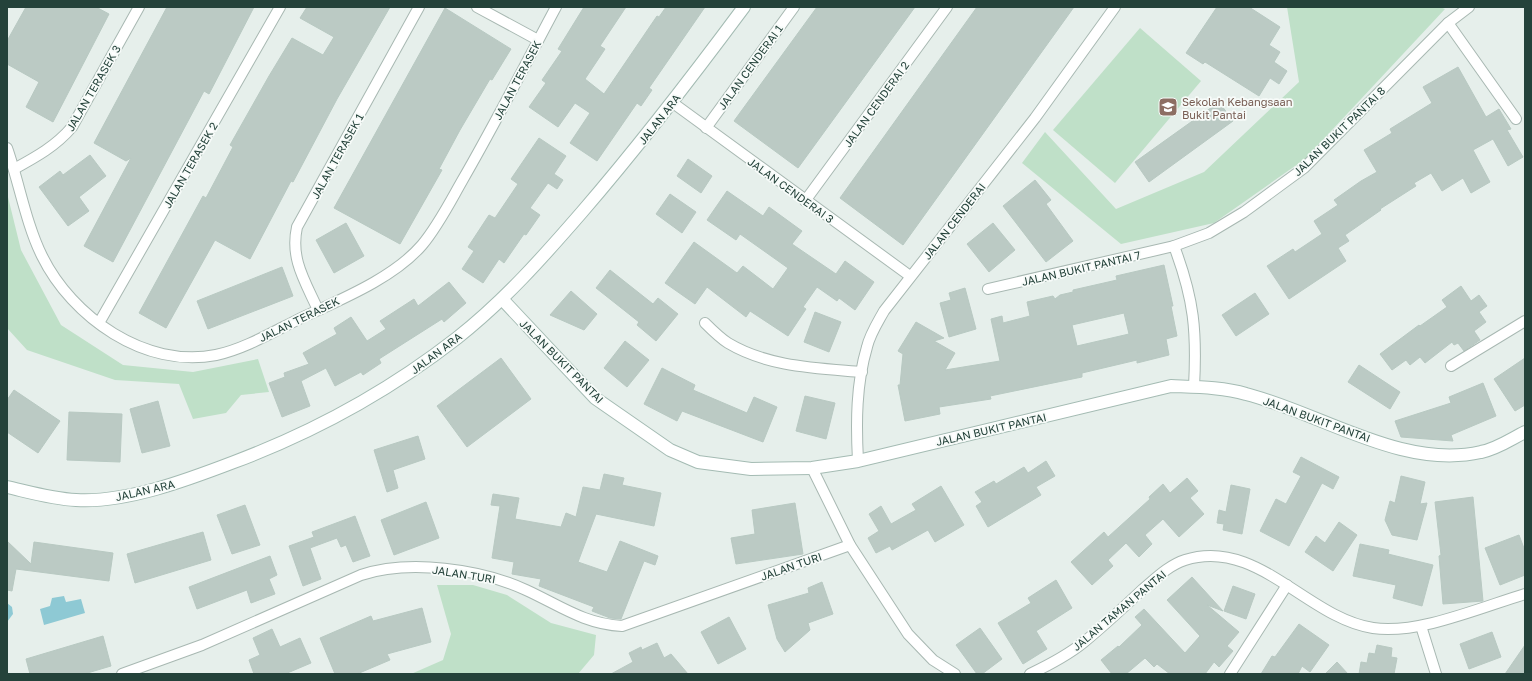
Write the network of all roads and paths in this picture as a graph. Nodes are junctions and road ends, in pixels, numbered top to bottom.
1 (139, 7) edge
2 (280, 7) edge
3 (419, 7) edge
4 (477, 7) edge
5 (556, 7) edge
6 (744, 7) edge
7 (794, 7) edge
8 (946, 7) edge
9 (1116, 7) edge
10 (1469, 7) edge
11 (1448, 23) junction
12 (538, 40) junction
13 (673, 103) junction
14 (1516, 119) dead end
15 (706, 128) junction
16 (7, 148) edge
17 (14, 170) junction
18 (805, 201) junction
19 (1174, 246) junction
20 (910, 276) junction
21 (988, 289) dead end
22 (502, 299) junction
23 (318, 310) junction
24 (1525, 321) edge
25 (99, 323) junction
26 (705, 323) dead end
27 (1451, 366) dead end
28 (862, 372) junction
29 (1194, 387) junction
30 (1525, 432) edge
31 (858, 461) junction
32 (812, 468) junction
33 (7, 487) edge
34 (850, 545) junction
35 (1287, 585) junction
36 (1525, 594) edge
37 (1421, 626) junction
38 (122, 674) edge
39 (955, 674) edge
40 (1030, 674) edge
41 (1230, 674) edge
42 (1436, 674) edge

1 - 17 street, JALAN TERASEK 3
2 - 25 street, JALAN TERASEK 2
3 - 23 street, JALAN TERASEK 1
4 - 12 street
5 - 12 street, JALAN TERASEK
6 - 13 street, JALAN ARA
7 - 15 street, JALAN CENDERAI 1
8 - 18 street, JALAN CENDERAI 2
9 - 20 street, JALAN CENDERAI
10 - 11 street, JALAN BUKIT PANTAI 8
11 - 14 street
11 - 19 street, JALAN BUKIT PANTAI 8
12 - 23 street, JALAN TERASEK
13 - 15 street, JALAN CENDERAI 3
13 - 22 street, JALAN ARA
15 - 18 street, JALAN CENDERAI 3
16 - 17 street, JALAN TERASEK
17 - 25 street, JALAN TERASEK
18 - 20 street, JALAN CENDERAI 3
19 - 21 street, JALAN BUKIT PANTAI 7
19 - 29 street
20 - 28 street, JALAN CENDERAI
22 - 32 street, JALAN BUKIT PANTAI
22 - 33 street, JALAN ARA
23 - 25 street, JALAN TERASEK
24 - 27 street
26 - 28 street
28 - 31 street, JALAN CENDERAI
29 - 30 street, JALAN BUKIT PANTAI
29 - 31 street, JALAN BUKIT PANTAI
31 - 32 street, JALAN BUKIT PANTAI
32 - 34 street
34 - 38 street, JALAN TURI
34 - 39 street
35 - 37 street, JALAN TAMAN PANTAI
35 - 40 street, JALAN TAMAN PANTAI
35 - 41 street
36 - 37 street, JALAN TAMAN PANTAI
37 - 42 street

